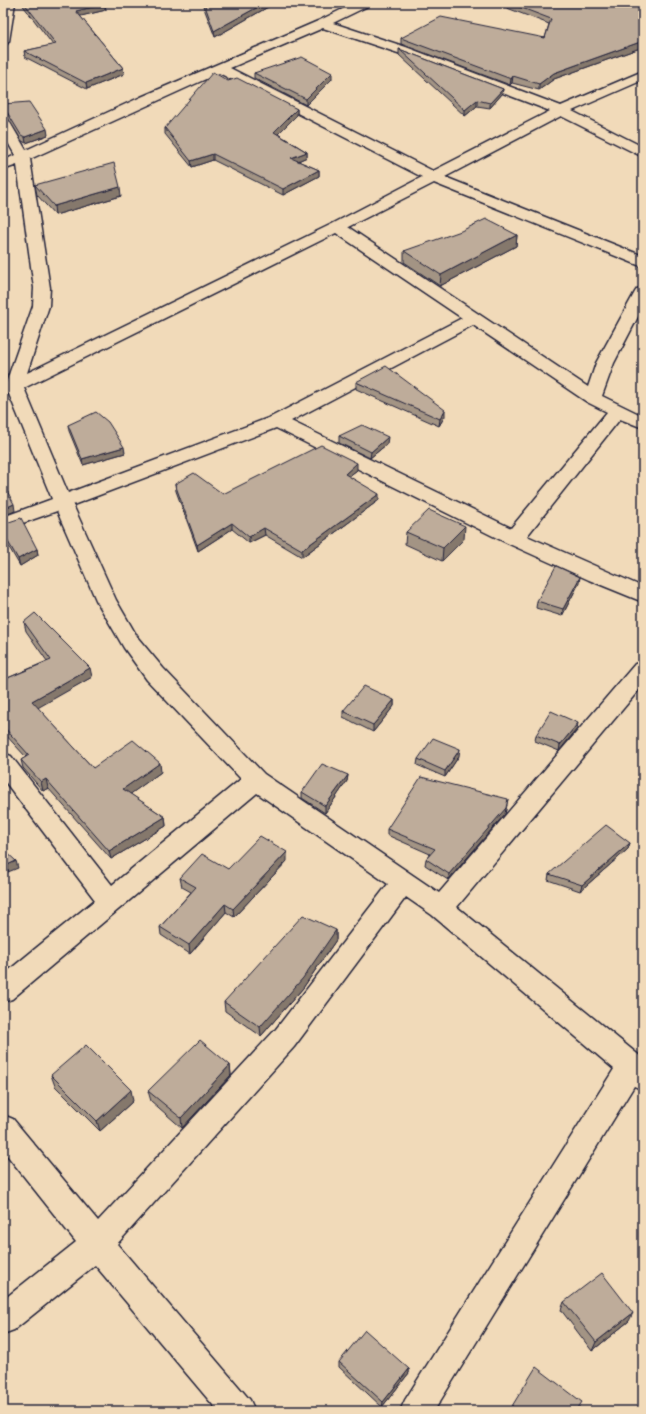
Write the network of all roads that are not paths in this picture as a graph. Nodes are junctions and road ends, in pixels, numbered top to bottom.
1 (9, 3) edge
2 (364, 3) edge
3 (4, 22) edge
4 (322, 24) junction
5 (3, 41) edge
6 (219, 68) junction
7 (643, 74) edge
8 (561, 111) junction
9 (3, 122) edge
10 (643, 153) edge
11 (23, 157) junction
12 (3, 166) edge
13 (433, 177) junction
14 (337, 227) junction
15 (643, 262) edge
16 (643, 292) edge
17 (474, 318) junction
18 (8, 388) edge
19 (593, 398) junction
20 (618, 410) junction
21 (277, 421) junction
22 (643, 423) edge
23 (62, 501) junction
24 (3, 524) edge
25 (514, 538) junction
26 (643, 595) edge
27 (643, 670) edge
28 (3, 762) edge
29 (256, 780) junction
30 (404, 882) junction
31 (110, 901) junction
32 (441, 908) junction
33 (3, 991) edge
34 (637, 1071) edge
35 (3, 1128) edge
36 (97, 1244) junction
37 (3, 1320) edge
38 (239, 1411) edge
39 (416, 1411) edge

1 - 3 street
2 - 4 street
3 - 5 street
4 - 6 street
4 - 8 street
6 - 11 street
6 - 13 street
7 - 8 street
8 - 10 street
8 - 13 street
9 - 11 street
11 - 12 street
11 - 18 street
13 - 14 street
13 - 15 street
14 - 17 street
14 - 18 street
16 - 19 street
17 - 19 street
17 - 21 street
18 - 23 street
19 - 20 street
20 - 22 street
20 - 25 street
21 - 23 street
21 - 25 street
23 - 24 street
23 - 29 street
25 - 26 street
27 - 32 street
28 - 31 street
29 - 30 street
29 - 31 street
30 - 32 street
30 - 36 street
31 - 33 street
32 - 34 street
34 - 39 street
35 - 36 street
36 - 37 street
36 - 38 street

